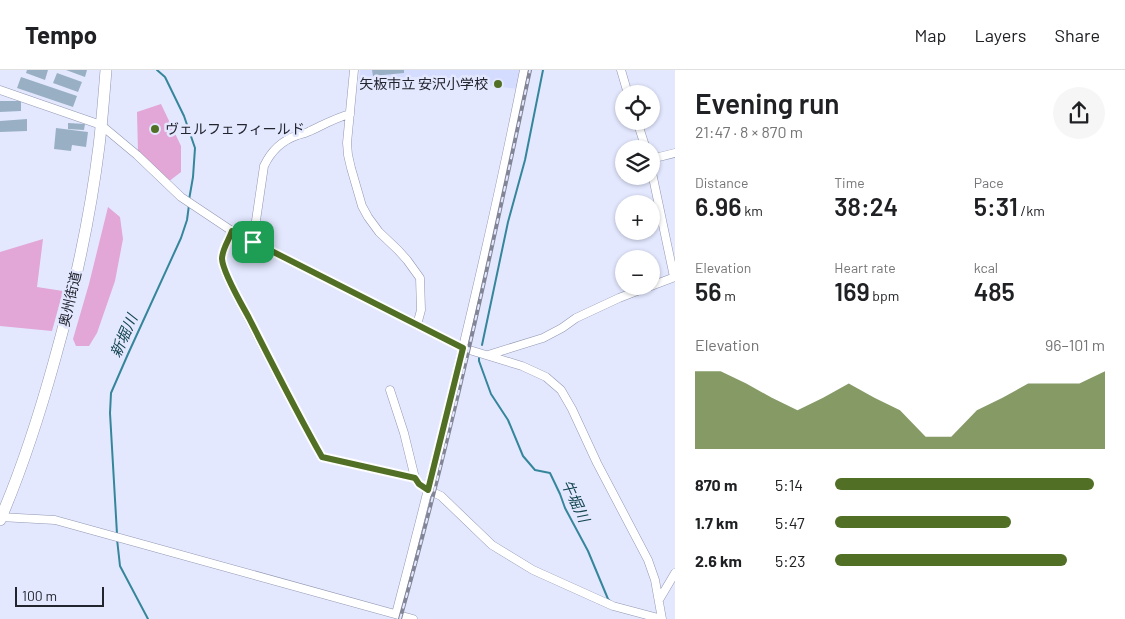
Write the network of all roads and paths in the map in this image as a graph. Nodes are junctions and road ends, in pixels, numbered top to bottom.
1 (106, 70) edge
2 (354, 70) edge
3 (524, 70) edge
4 (621, 70) edge
5 (625, 85) edge
6 (3, 92) edge
7 (350, 114) junction
8 (101, 125) junction
9 (675, 153) edge
10 (660, 157) edge
11 (655, 185) edge
12 (232, 231) junction
13 (253, 242) junction
14 (674, 277) edge
15 (660, 282) edge
16 (627, 295) edge
17 (417, 325) junction
18 (463, 348) junction
19 (488, 355) junction
20 (390, 390) dead end
21 (415, 478) junction
22 (428, 490) junction
23 (0, 518) edge
24 (675, 573) edge
25 (659, 600) junction
26 (396, 614) junction
27 (412, 619) edge
28 (662, 619) edge

1 - 8 highway, 奥州街道
2 - 7 street
3 - 18 street
4 - 5 street
6 - 8 street
7 - 13 street
7 - 17 street
8 - 12 street
8 - 23 highway, 奥州街道
9 - 10 street
11 - 14 street
12 - 13 street
12 - 21 street
13 - 17 street
14 - 15 street
16 - 19 street
17 - 18 street
18 - 19 street
18 - 22 street
19 - 25 street
20 - 21 street
21 - 22 street
22 - 26 street
22 - 28 street
23 - 26 street
24 - 25 street
25 - 28 street
26 - 27 street

